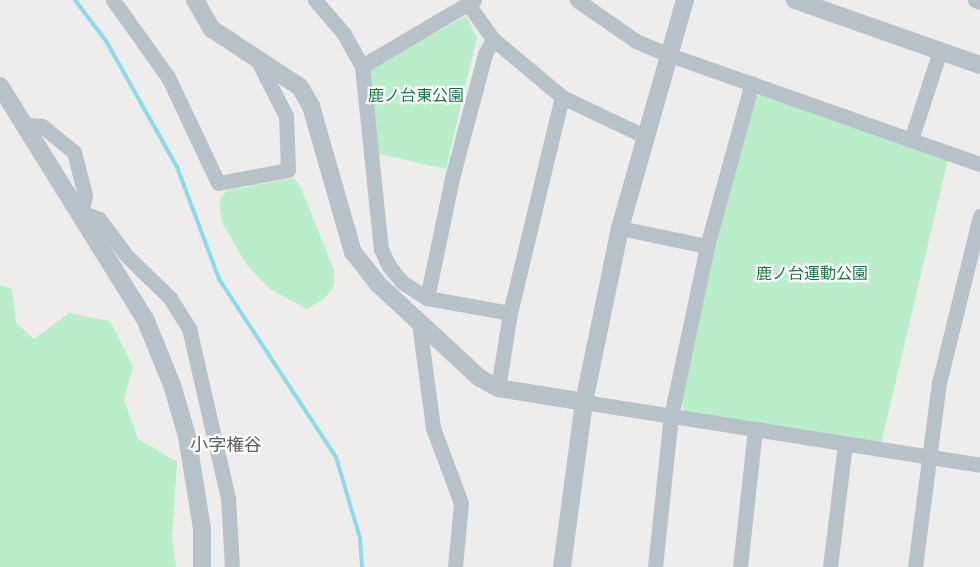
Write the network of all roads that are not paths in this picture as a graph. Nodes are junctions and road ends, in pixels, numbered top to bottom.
1 (113, 0) edge
2 (195, 0) edge
3 (315, 0) edge
4 (577, 0) edge
5 (685, 0) edge
6 (795, 0) edge
7 (975, 0) edge
8 (471, 2) edge
9 (980, 2) edge
10 (494, 39) junction
11 (940, 51) junction
12 (667, 54) junction
13 (256, 57) junction
14 (980, 65) edge
15 (362, 66) junction
16 (752, 83) junction
17 (0, 86) edge
18 (562, 97) junction
19 (27, 125) junction
20 (644, 136) junction
21 (911, 140) junction
22 (980, 164) edge
23 (81, 212) junction
24 (980, 216) edge
25 (620, 228) junction
26 (707, 246) junction
27 (427, 298) junction
28 (510, 313) junction
29 (419, 323) junction
30 (498, 388) junction
31 (584, 402) junction
32 (670, 416) junction
33 (755, 429) junction
34 (845, 444) junction
35 (927, 457) junction
36 (980, 465) edge
37 (202, 567) edge
38 (232, 567) edge
39 (455, 567) edge
40 (562, 567) edge
41 (655, 567) edge
42 (740, 567) edge
43 (830, 567) edge
44 (915, 567) edge

1 - 13 street
2 - 13 street
3 - 15 street
4 - 12 street
5 - 12 street
6 - 11 street
7 - 9 street
8 - 10 street
8 - 15 street
10 - 18 street
10 - 27 street
11 - 14 street
11 - 21 street
12 - 16 street
12 - 20 street
13 - 29 street
15 - 27 street
16 - 21 street
16 - 26 street
17 - 19 street
18 - 20 street
18 - 28 street
19 - 23 street
19 - 23 street
20 - 25 street
21 - 22 street
23 - 37 street
23 - 38 street
24 - 35 street
25 - 26 street
25 - 31 street
26 - 32 street
27 - 28 street
28 - 30 street
29 - 30 street
29 - 39 street
30 - 31 street
31 - 32 street
31 - 40 street
32 - 33 street
32 - 41 street
33 - 34 street
33 - 42 street
34 - 35 street
34 - 43 street
35 - 36 street
35 - 44 street

